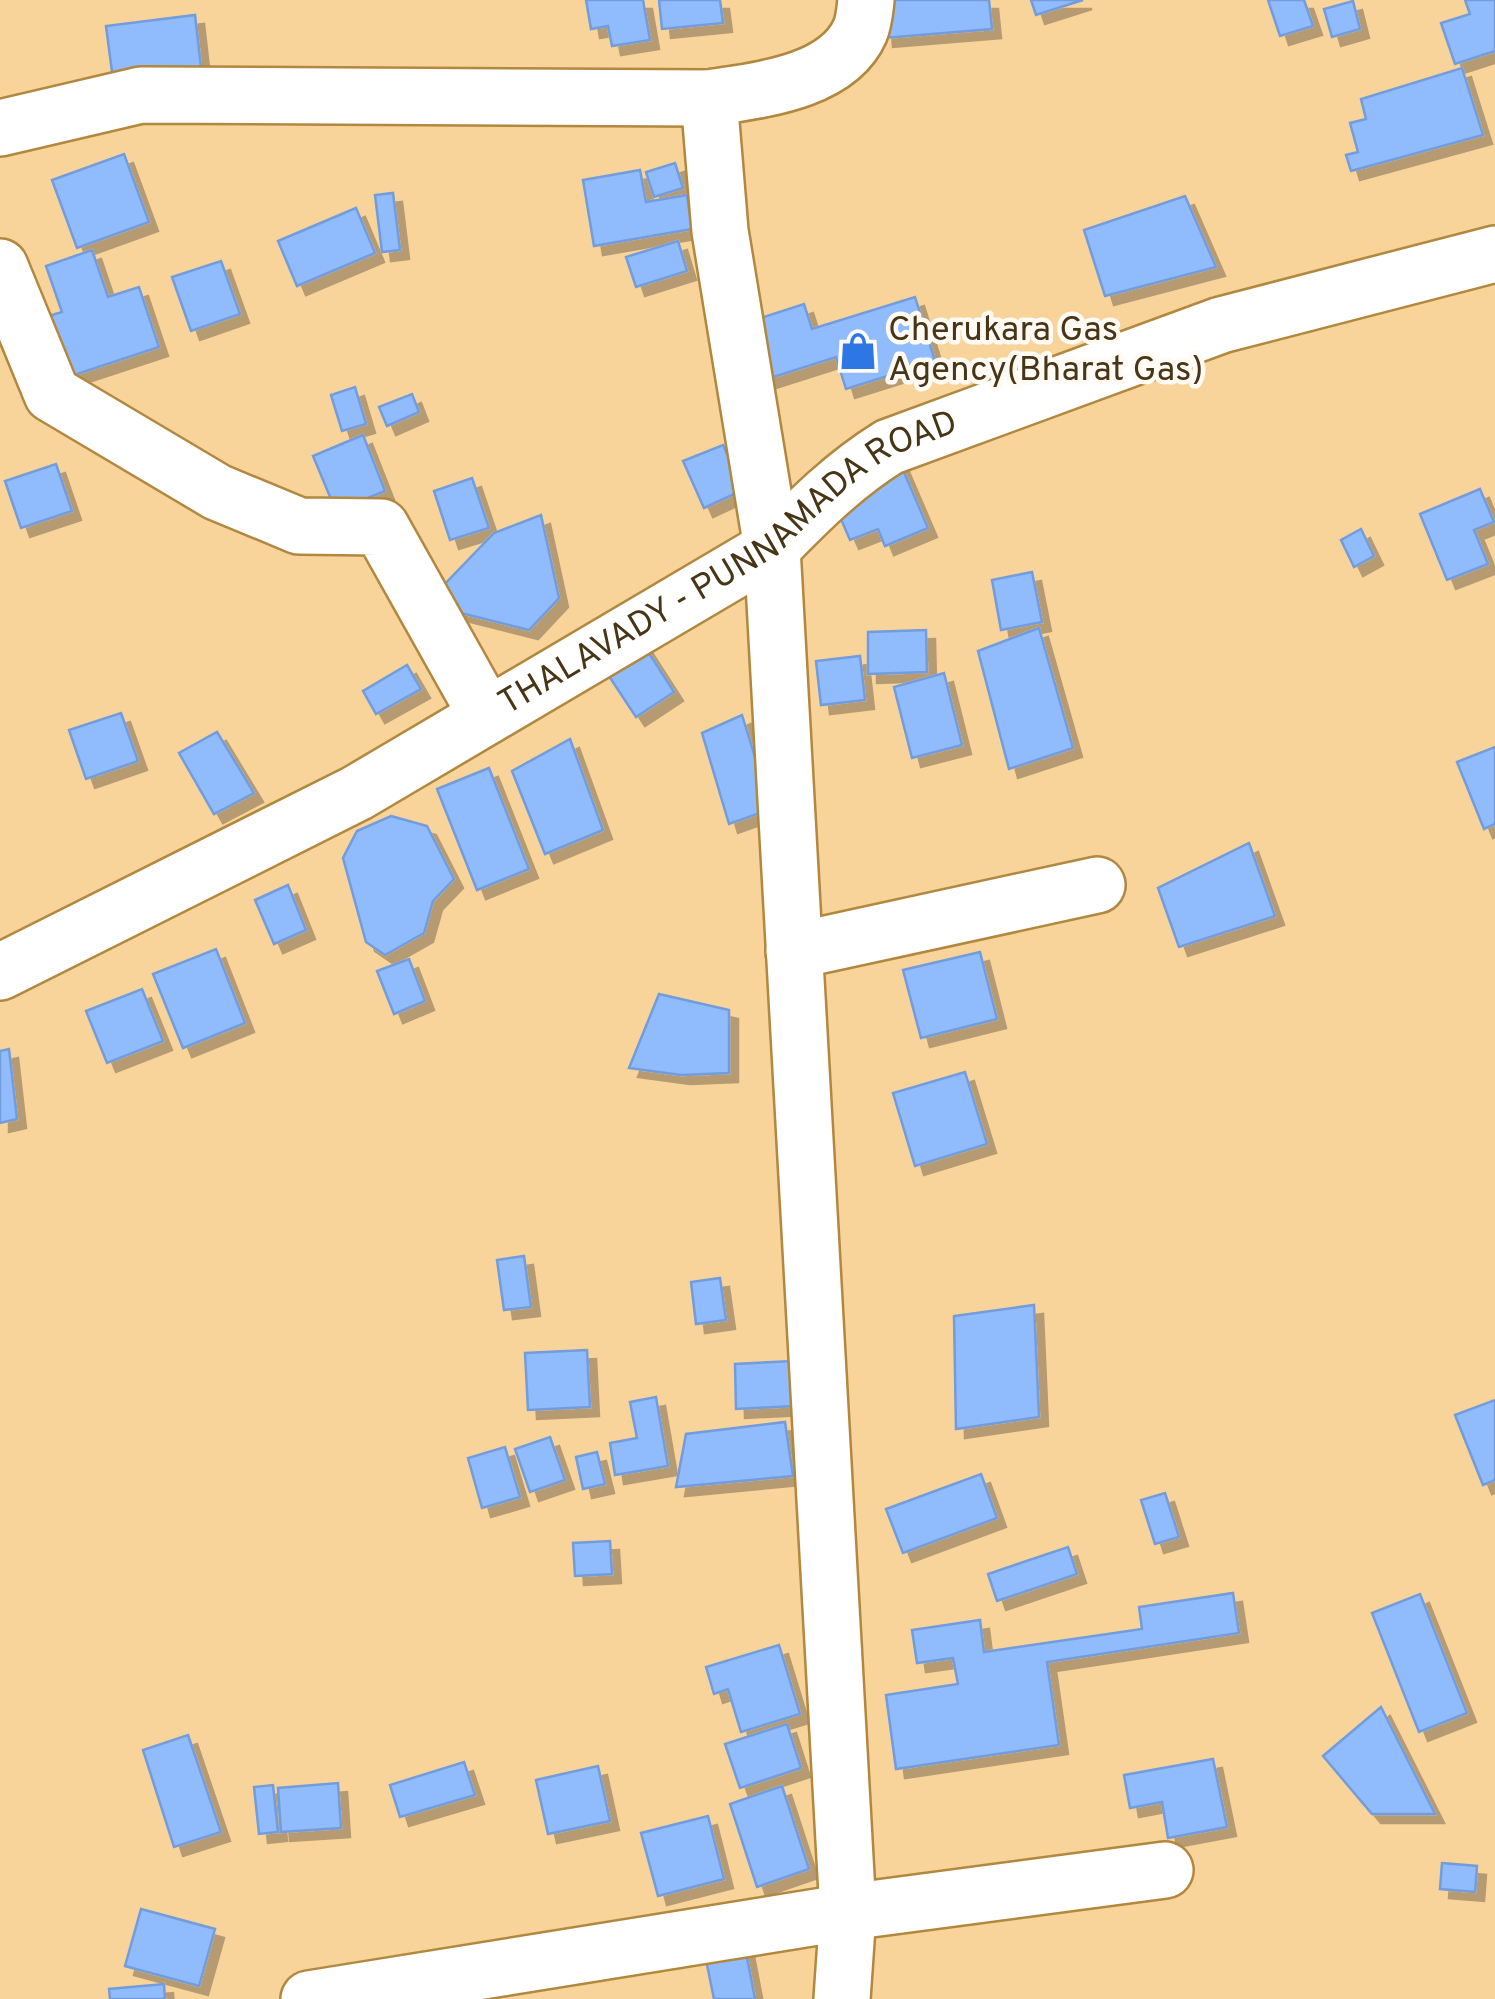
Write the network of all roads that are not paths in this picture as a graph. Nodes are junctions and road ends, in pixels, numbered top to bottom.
1 (866, 0) edge
2 (709, 98) junction
3 (0, 128) edge
4 (1495, 254) edge
5 (0, 267) edge
6 (772, 548) junction
7 (488, 716) junction
8 (1096, 885) dead end
9 (794, 951) junction
10 (0, 972) edge
11 (1165, 1870) dead end
12 (848, 1912) junction
13 (309, 1999) edge
14 (842, 1999) edge

1 - 2 street
2 - 3 street
2 - 6 street
4 - 6 street, THALAVADY - PUNNAMADA ROAD
5 - 7 street
6 - 7 street, THALAVADY - PUNNAMADA ROAD
6 - 9 street
7 - 10 street, THALAVADY - PUNNAMADA ROAD
8 - 9 street
9 - 12 street
11 - 12 street
12 - 13 street
12 - 14 street

